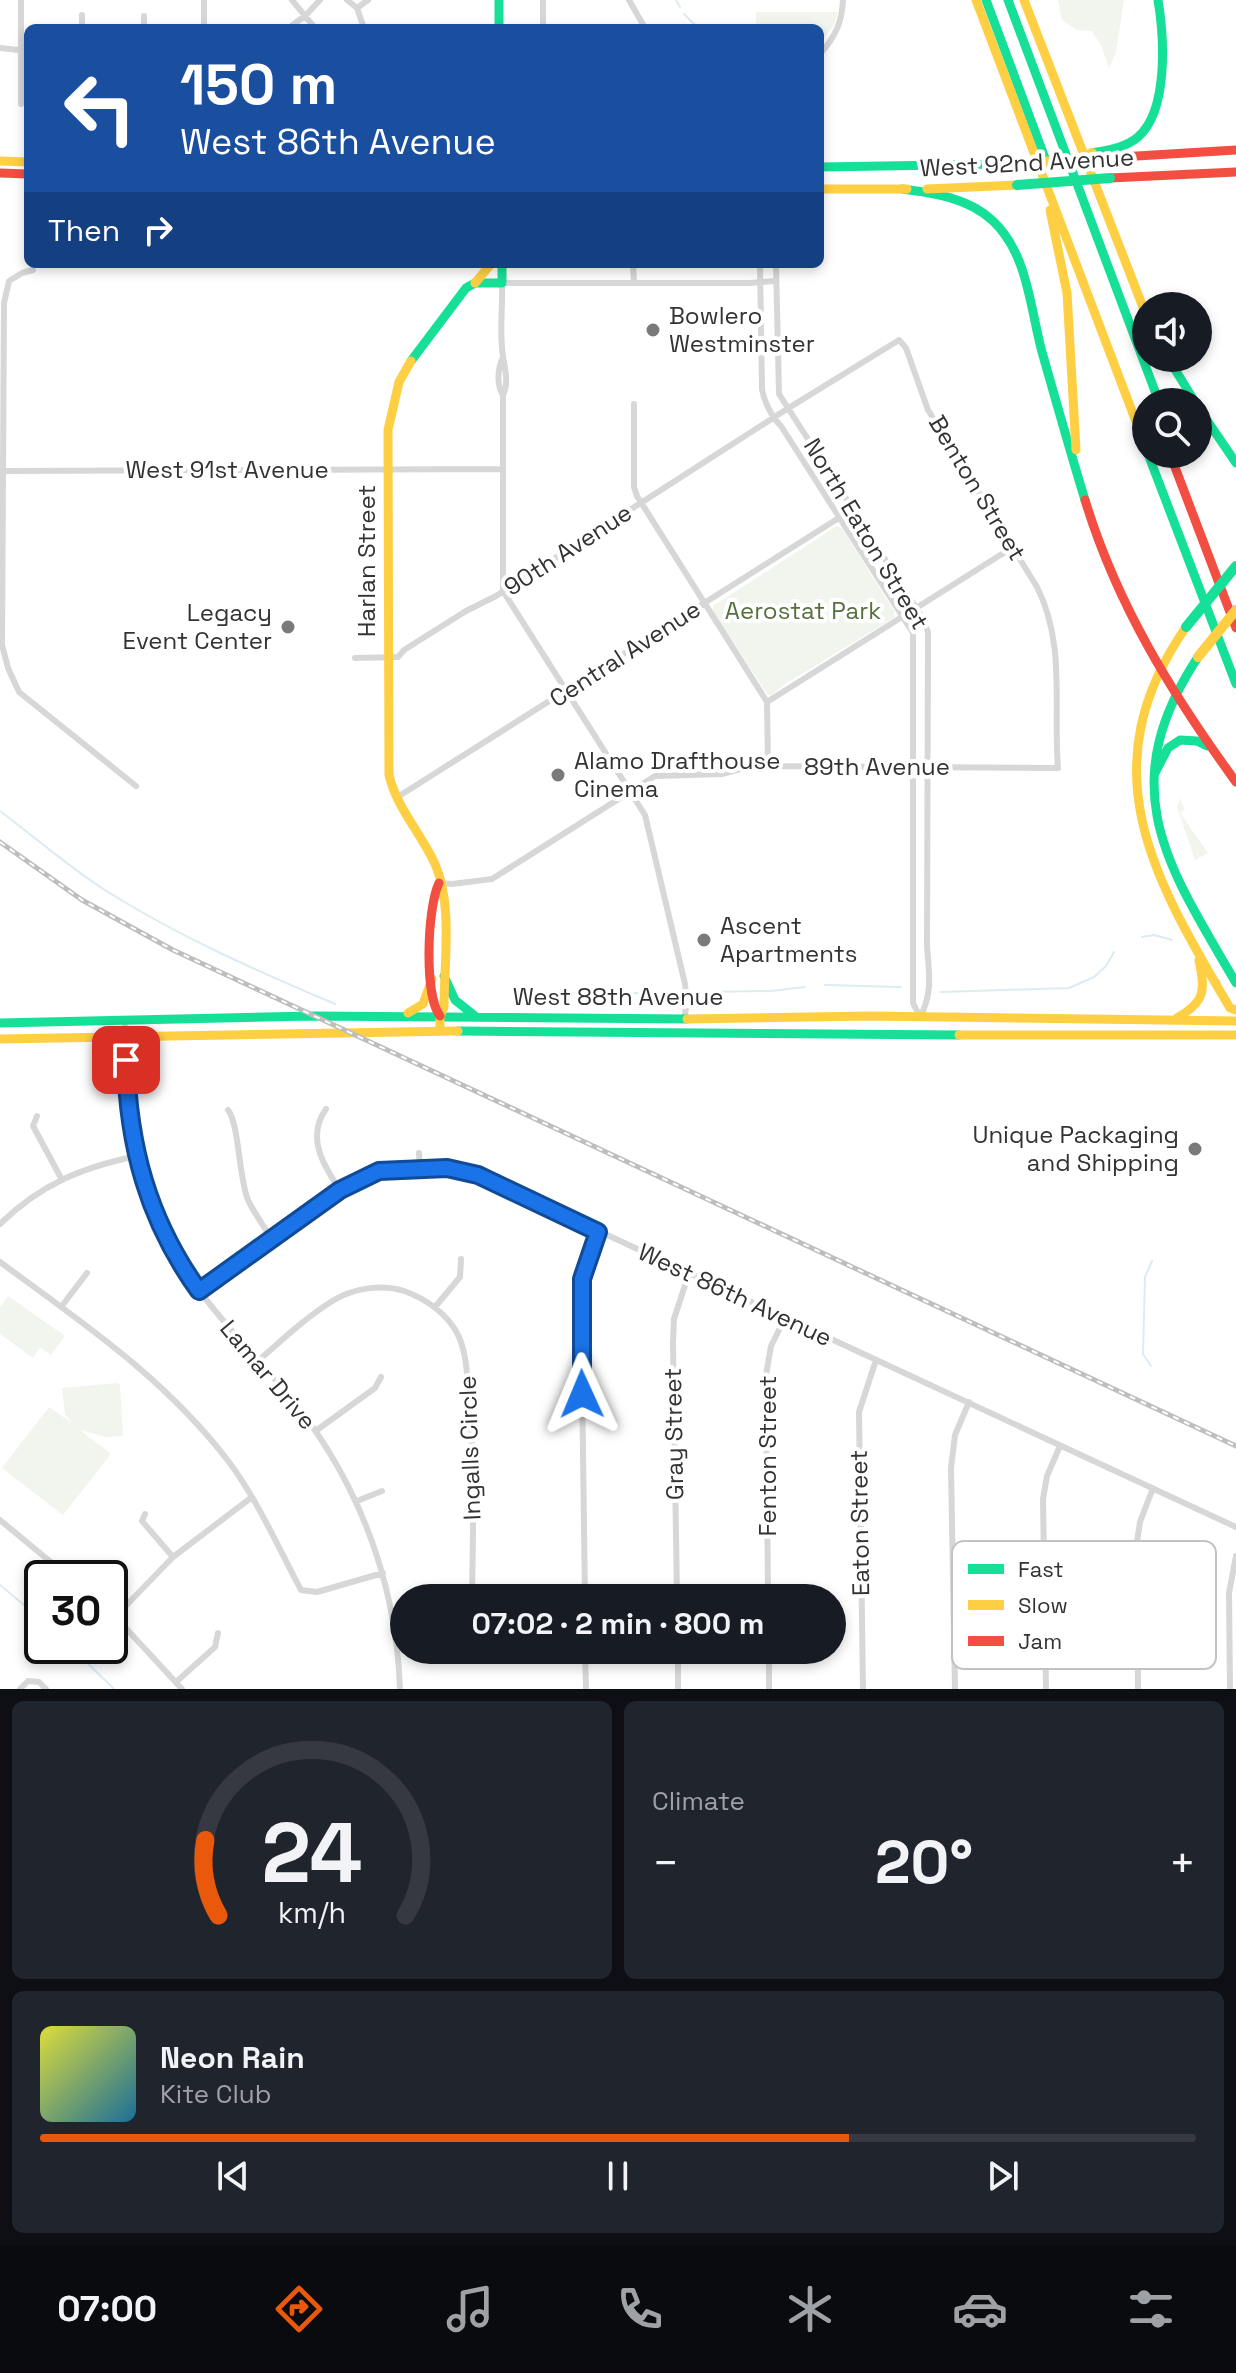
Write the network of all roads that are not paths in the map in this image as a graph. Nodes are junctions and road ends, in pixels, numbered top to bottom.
1 (21, 0) edge
2 (204, 0) edge
3 (292, 0) edge
4 (320, 0) edge
5 (347, 0) edge
6 (368, 0) edge
7 (499, 0) edge
8 (543, 0) edge
9 (629, 0) edge
10 (843, 0) edge
11 (976, 0) edge
12 (986, 0) edge
13 (999, 0) edge
14 (1008, 0) edge
15 (1024, 0) edge
16 (1034, 0) edge
17 (1158, 0) edge
18 (357, 8) junction
19 (82, 15) dead end
20 (306, 15) junction
21 (144, 16) dead end
22 (82, 24) edge
23 (144, 24) edge
24 (204, 24) edge
25 (294, 24) edge
26 (312, 24) edge
27 (363, 24) edge
28 (499, 24) edge
29 (543, 24) edge
30 (643, 24) edge
31 (1035, 27) junction
32 (24, 38) edge
33 (0, 48) edge
34 (824, 50) edge
35 (24, 51) edge
36 (24, 64) edge
37 (21, 104) dead end
38 (1026, 131) junction
39 (1236, 150) edge
40 (1081, 159) junction
41 (0, 161) edge
42 (24, 162) edge
43 (824, 167) edge
44 (1236, 172) edge
45 (0, 173) edge
46 (24, 174) edge
47 (824, 189) edge
48 (902, 189) junction
49 (488, 268) edge
50 (502, 268) edge
51 (633, 268) edge
52 (760, 268) edge
53 (776, 268) edge
54 (33, 270) dead end
55 (0, 275) edge
56 (9, 281) junction
57 (759, 281) junction
58 (776, 281) junction
59 (475, 283) junction
60 (502, 283) junction
61 (634, 283) junction
62 (1137, 292) edge
63 (2, 362) edge
64 (1146, 388) edge
65 (1154, 388) edge
66 (1132, 390) edge
67 (634, 404) dead end
68 (787, 409) junction
69 (1132, 411) edge
70 (773, 418) junction
71 (1212, 428) edge
72 (1236, 463) edge
73 (387, 468) junction
74 (1153, 468) edge
75 (1161, 468) edge
76 (1175, 468) edge
77 (1183, 468) edge
78 (503, 469) junction
79 (2, 471) edge
80 (640, 503) junction
81 (853, 509) junction
82 (1089, 511) junction
83 (839, 517) junction
84 (1013, 547) junction
85 (1236, 566) edge
86 (503, 591) junction
87 (704, 604) junction
88 (1236, 608) edge
89 (916, 609) junction
90 (902, 618) junction
91 (1236, 628) edge
92 (355, 658) dead end
93 (387, 658) junction
94 (1236, 665) edge
95 (1159, 670) junction
96 (1236, 684) edge
97 (567, 691) junction
98 (1173, 695) junction
99 (767, 702) junction
100 (1215, 753) junction
101 (768, 766) junction
102 (912, 766) junction
103 (928, 766) junction
104 (1058, 768) joint
105 (1155, 773) junction
106 (1236, 782) edge
107 (136, 786) dead end
108 (631, 790) junction
109 (396, 798) junction
110 (439, 883) junction
111 (431, 909) junction
112 (1197, 951) junction
113 (444, 963) junction
114 (444, 976) junction
115 (432, 979) junction
116 (1236, 983) edge
117 (1236, 1010) edge
118 (401, 1015) junction
119 (440, 1016) junction
120 (477, 1017) junction
121 (920, 1017) junction
122 (684, 1018) junction
123 (1175, 1019) junction
124 (125, 1021) junction
125 (1236, 1021) edge
126 (0, 1023) edge
127 (440, 1031) junction
128 (1236, 1035) edge
129 (125, 1037) junction
130 (0, 1039) edge
131 (326, 1109) dead end
132 (228, 1110) dead end
133 (37, 1116) dead end
134 (419, 1153) dead end
135 (136, 1156) junction
136 (420, 1168) junction
137 (61, 1178) junction
138 (340, 1190) junction
139 (0, 1224) edge
140 (598, 1232) junction
141 (271, 1238) junction
142 (461, 1259) dead end
143 (0, 1262) edge
144 (87, 1273) dead end
145 (689, 1273) junction
146 (199, 1291) junction
147 (61, 1307) junction
148 (435, 1307) junction
149 (785, 1318) junction
150 (876, 1360) junction
151 (258, 1361) junction
152 (381, 1377) dead end
153 (969, 1402) junction
154 (317, 1430) junction
155 (1060, 1446) junction
156 (1153, 1488) junction
157 (382, 1491) dead end
158 (252, 1497) junction
159 (357, 1501) junction
160 (145, 1514) dead end
161 (0, 1520) edge
162 (1236, 1527) edge
163 (952, 1541) edge
164 (1044, 1541) edge
165 (1137, 1541) edge
166 (1236, 1556) edge
167 (173, 1557) junction
168 (48, 1560) edge
169 (383, 1573) junction
170 (472, 1584) edge
171 (585, 1584) edge
172 (677, 1584) edge
173 (768, 1584) edge
174 (390, 1598) edge
175 (128, 1599) edge
176 (128, 1629) edge
177 (218, 1633) dead end
178 (401, 1664) edge
179 (585, 1664) edge
180 (678, 1664) edge
181 (769, 1664) edge
182 (955, 1669) edge
183 (1046, 1669) edge
184 (1138, 1669) edge
185 (176, 1682) junction
186 (20, 1689) edge
187 (46, 1689) edge
188 (182, 1689) edge
189 (400, 1689) edge
190 (586, 1689) edge
191 (678, 1689) edge
192 (769, 1689) edge
193 (863, 1689) edge
194 (955, 1689) edge
195 (1046, 1689) edge
196 (1138, 1689) edge
197 (1230, 1689) edge

1 - 32 street
2 - 24 street
3 - 20 street
4 - 20 street
5 - 18 street
6 - 18 street
7 - 28 main road
8 - 29 street
9 - 30 street
10 - 34 street
11 - 38 main road
12 - 66 main road
13 - 64 main road
14 - 65 main road
15 - 31 main road
16 - 31 main road
17 - 40 main road, bridge
18 - 27 street
19 - 22 street
20 - 25 street
20 - 26 street
21 - 23 street
31 - 62 main road
33 - 35 street
36 - 37 street
38 - 69 main road
38 - 82 main road
39 - 40 main road, West 92nd Avenue, bridge
40 - 43 main road, West 92nd Avenue, bridge
41 - 42 main road
44 - 48 main road, West 92nd Avenue, bridge
45 - 46 main road
47 - 48 main road, West 92nd Avenue
48 - 82 main road
49 - 59 main road, Harlan Street
50 - 60 main road
51 - 61 street
52 - 57 street, North Eaton Street
53 - 58 street, North Eaton Street
54 - 56 street
55 - 56 street
56 - 63 street
57 - 58 street
57 - 61 street
57 - 70 street, North Eaton Street
58 - 68 street, North Eaton Street
59 - 60 main road
59 - 73 main road, Harlan Street
60 - 61 street
60 - 78 street
63 - 79 street
67 - 80 street
68 - 70 street, 90th Avenue
68 - 81 street, North Eaton Street
68 - 84 street, Benton Street
70 - 80 street, 90th Avenue
70 - 83 street, North Eaton Street
71 - 72 main road
73 - 78 street, West 91st Avenue
73 - 79 street, West 91st Avenue
73 - 93 main road, Harlan Street
74 - 96 main road
75 - 94 main road
76 - 91 main road
77 - 88 main road
78 - 86 street
79 - 107 street
80 - 86 street, 90th Avenue
80 - 87 street
81 - 83 street, Central Avenue
81 - 89 street, North Eaton Street
82 - 95 main road
83 - 87 street, Central Avenue
83 - 90 street, North Eaton Street
84 - 89 street
84 - 104 street, Benton Street
85 - 95 main road, bridge
86 - 93 street, 90th Avenue
86 - 97 street
87 - 97 street, Central Avenue
87 - 99 street
88 - 98 main road, bridge
89 - 90 street
89 - 103 street, North Eaton Street
90 - 99 street
90 - 102 street, North Eaton Street
92 - 93 street, 90th Avenue
93 - 109 main road, Harlan Street
95 - 98 main road
95 - 112 main road
97 - 108 street
97 - 109 street, Central Avenue
98 - 100 main road
98 - 105 main road
99 - 101 street
100 - 105 main road
100 - 106 main road
101 - 102 street, 89th Avenue
101 - 108 street, 89th Avenue
102 - 103 street, 89th Avenue
102 - 121 street, North Eaton Street
103 - 104 street, 89th Avenue
103 - 121 street, North Eaton Street
105 - 116 main road
108 - 110 street, 89th Avenue
108 - 122 street
109 - 110 main road, Harlan Street
110 - 111 main road, Harlan Street
110 - 113 main road, Harlan Street
111 - 113 main road
111 - 115 main road, Harlan Street
112 - 117 main road
112 - 123 main road
113 - 114 main road, Harlan Street
114 - 119 main road, Harlan Street
114 - 120 main road
115 - 118 main road
115 - 119 main road, Harlan Street
118 - 119 main road, West 88th Avenue
118 - 124 main road, West 88th Avenue
119 - 120 main road, West 88th Avenue
119 - 127 main road, Harlan Street
120 - 122 main road, West 88th Avenue
121 - 122 main road, West 88th Avenue
121 - 123 main road, West 88th Avenue
123 - 125 main road, West 88th Avenue
124 - 126 main road, West 88th Avenue
124 - 129 street, Lamar Drive
127 - 128 main road, West 88th Avenue
127 - 129 main road, West 88th Avenue
129 - 130 main road, West 88th Avenue
129 - 135 street, Lamar Drive
131 - 138 street
132 - 141 street
133 - 137 street
134 - 136 street
135 - 137 street
135 - 146 street, Lamar Drive
136 - 138 street, West 86th Avenue
136 - 140 street, West 86th Avenue
137 - 139 street
138 - 141 street, West 86th Avenue
140 - 145 street, West 86th Avenue
140 - 171 street
141 - 146 street, West 86th Avenue
142 - 148 street
143 - 147 street
144 - 147 street
145 - 149 street, West 86th Avenue
145 - 172 street, Gray Street
146 - 151 street, Lamar Drive
147 - 158 street
148 - 151 street, Ingalls Circle
148 - 170 street, Ingalls Circle
149 - 150 street, West 86th Avenue
149 - 173 street, Fenton Street
150 - 153 street, West 86th Avenue
150 - 193 street, Eaton Street
151 - 154 street, Lamar Drive
152 - 154 street
153 - 155 street, West 86th Avenue
153 - 163 street
154 - 159 street, Lamar Drive
155 - 156 street, West 86th Avenue
155 - 164 street
156 - 162 street, West 86th Avenue
156 - 165 street
157 - 159 street
158 - 167 street
158 - 169 street
159 - 169 street, Lamar Drive
160 - 167 street
161 - 168 street
166 - 197 street
167 - 175 street
169 - 174 street, Lamar Drive
176 - 185 street
177 - 185 street
178 - 189 street, Lamar Drive
179 - 190 street
180 - 191 street
181 - 192 street
182 - 194 street
183 - 195 street
184 - 196 street
185 - 188 street
186 - 187 street

